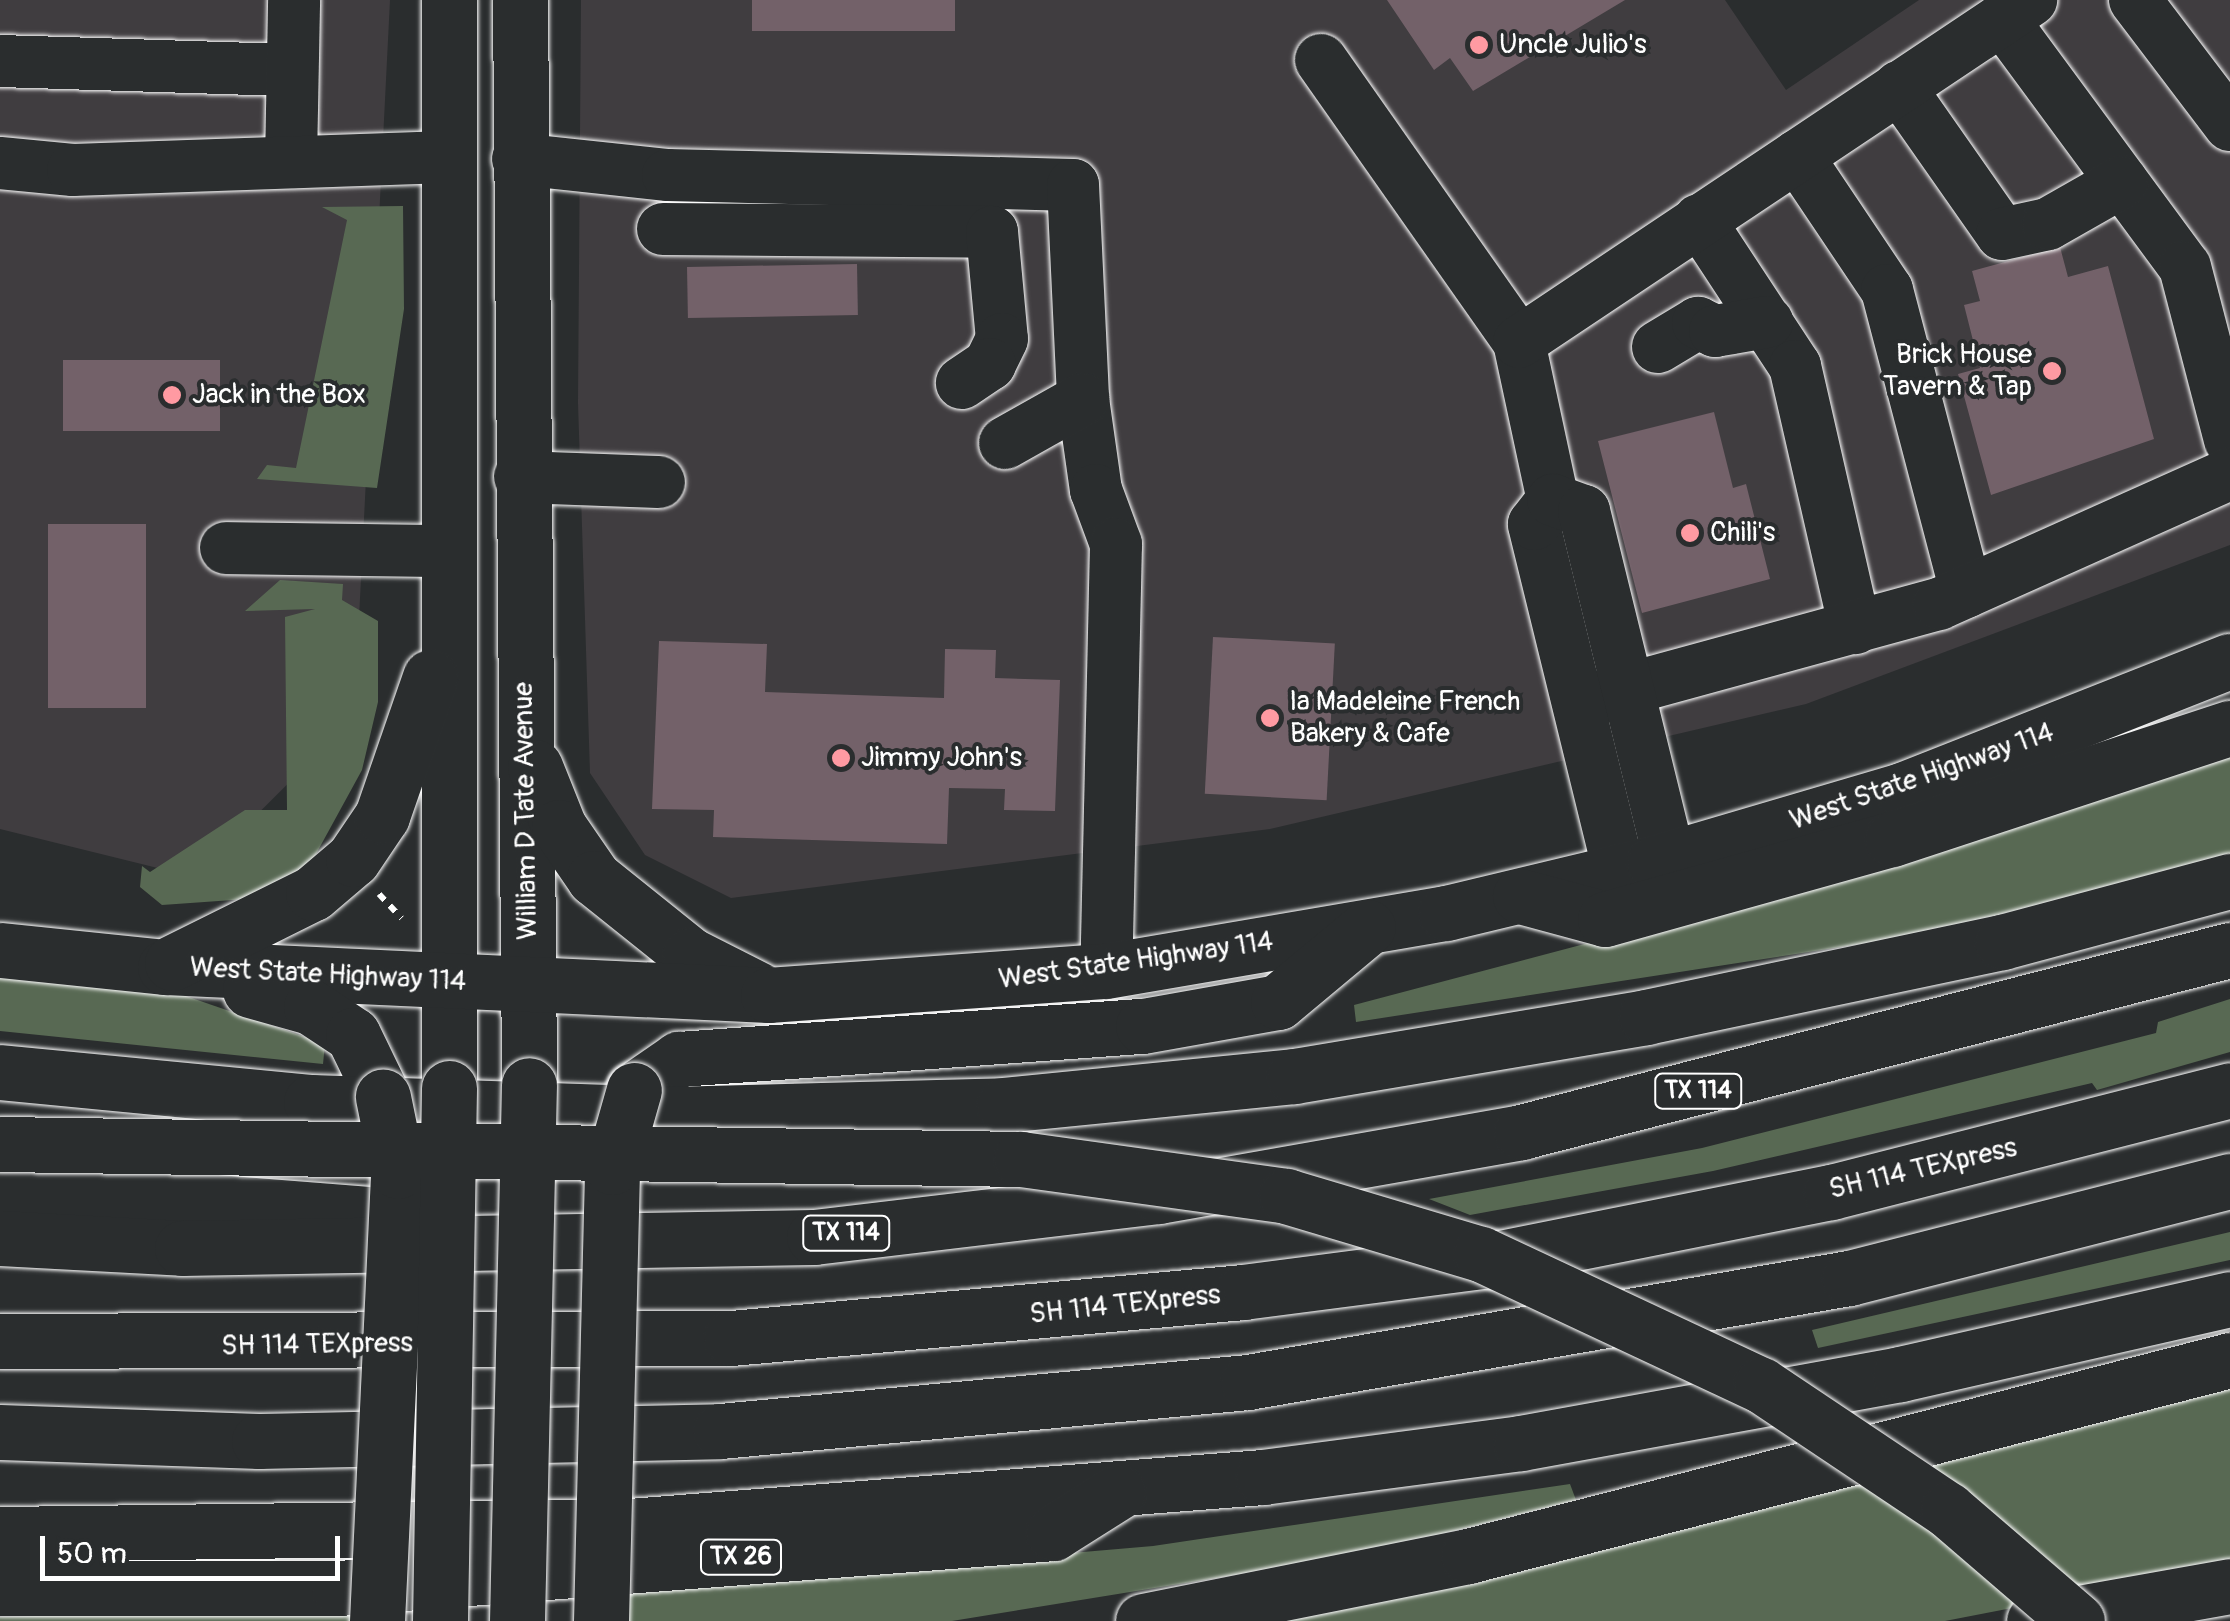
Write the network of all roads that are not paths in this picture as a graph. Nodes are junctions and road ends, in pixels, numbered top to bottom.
1 (294, 0) edge
2 (449, 0) edge
3 (520, 0) edge
4 (2135, 0) edge
5 (2016, 10) edge
6 (1321, 60) dead end
7 (0, 61) edge
8 (291, 70) junction
9 (1900, 87) junction
10 (2230, 125) edge
11 (1797, 156) junction
12 (447, 157) junction
13 (518, 159) junction
14 (0, 162) edge
15 (291, 162) junction
16 (2122, 182) junction
17 (1699, 220) junction
18 (663, 229) dead end
19 (1767, 322) junction
20 (1519, 342) junction
21 (1658, 347) dead end
22 (962, 383) dead end
23 (1083, 399) junction
24 (2230, 440) edge
25 (1005, 443) dead end
26 (2230, 474) edge
27 (520, 477) junction
28 (660, 482) dead end
29 (226, 548) dead end
30 (444, 551) junction
31 (1966, 592) junction
32 (1855, 628) junction
33 (444, 642) junction
34 (2230, 661) edge
35 (1603, 696) junction
36 (2230, 728) edge
37 (524, 739) junction
38 (1644, 865) junction
39 (2230, 881) edge
40 (1520, 896) junction
41 (1370, 926) junction
42 (0, 950) edge
43 (2230, 950) edge
44 (165, 966) junction
45 (1106, 971) junction
46 (449, 980) junction
47 (530, 987) junction
48 (768, 995) junction
49 (0, 1072) edge
50 (2230, 1090) edge
51 (0, 1144) edge
52 (2230, 1181) edge
53 (0, 1185) edge
54 (0, 1238) edge
55 (531, 1246) junction
56 (2230, 1300) edge
57 (0, 1341) edge
58 (2230, 1360) edge
59 (0, 1432) edge
60 (1129, 1486) junction
61 (0, 1534) edge
62 (2230, 1586) edge
63 (0, 1588) edge
64 (377, 1621) edge
65 (440, 1621) edge
66 (516, 1621) edge
67 (600, 1621) edge
68 (1143, 1621) edge
69 (2034, 1621) edge
70 (2077, 1621) edge

1 - 8 lane
2 - 12 main road
3 - 13 main road, William D Tate Avenue
4 - 10 lane
5 - 9 lane
5 - 16 lane
6 - 20 lane
7 - 8 lane
8 - 15 lane
9 - 11 lane
9 - 16 lane
11 - 17 lane
11 - 31 lane
12 - 13 main road
12 - 15 lane
12 - 30 main road
13 - 23 lane
13 - 27 main road, William D Tate Avenue
14 - 15 lane
16 - 24 lane
17 - 19 lane
17 - 20 lane
18 - 22 lane
19 - 21 lane
19 - 32 lane
20 - 35 lane
23 - 25 lane
23 - 45 lane
26 - 31 lane
27 - 28 lane
27 - 37 main road, William D Tate Avenue
29 - 30 lane
30 - 33 main road
31 - 32 lane
32 - 35 lane
33 - 44 main road
33 - 46 main road
34 - 38 main road, West State Highway 114
35 - 38 lane
36 - 40 main road
37 - 47 main road, William D Tate Avenue
37 - 48 main road
38 - 40 main road, West State Highway 114
39 - 49 main road
40 - 41 main road, West State Highway 114
41 - 45 main road, West State Highway 114
41 - 67 main road, bridge
42 - 44 main road, West State Highway 114
43 - 55 main road, TX 114
44 - 46 main road, West State Highway 114
44 - 64 main road, bridge
45 - 48 main road, West State Highway 114
46 - 47 main road, West State Highway 114
46 - 65 main road, bridge
47 - 48 main road, West State Highway 114
47 - 66 main road, William D Tate Avenue, bridge
50 - 57 main road, SH 114 TEXpress
51 - 70 main road, bridge
52 - 59 main road
53 - 55 main road
54 - 55 main road, TX 114
56 - 60 main road
58 - 68 main road
60 - 61 main road
60 - 63 main road, TX 26
62 - 69 main road

